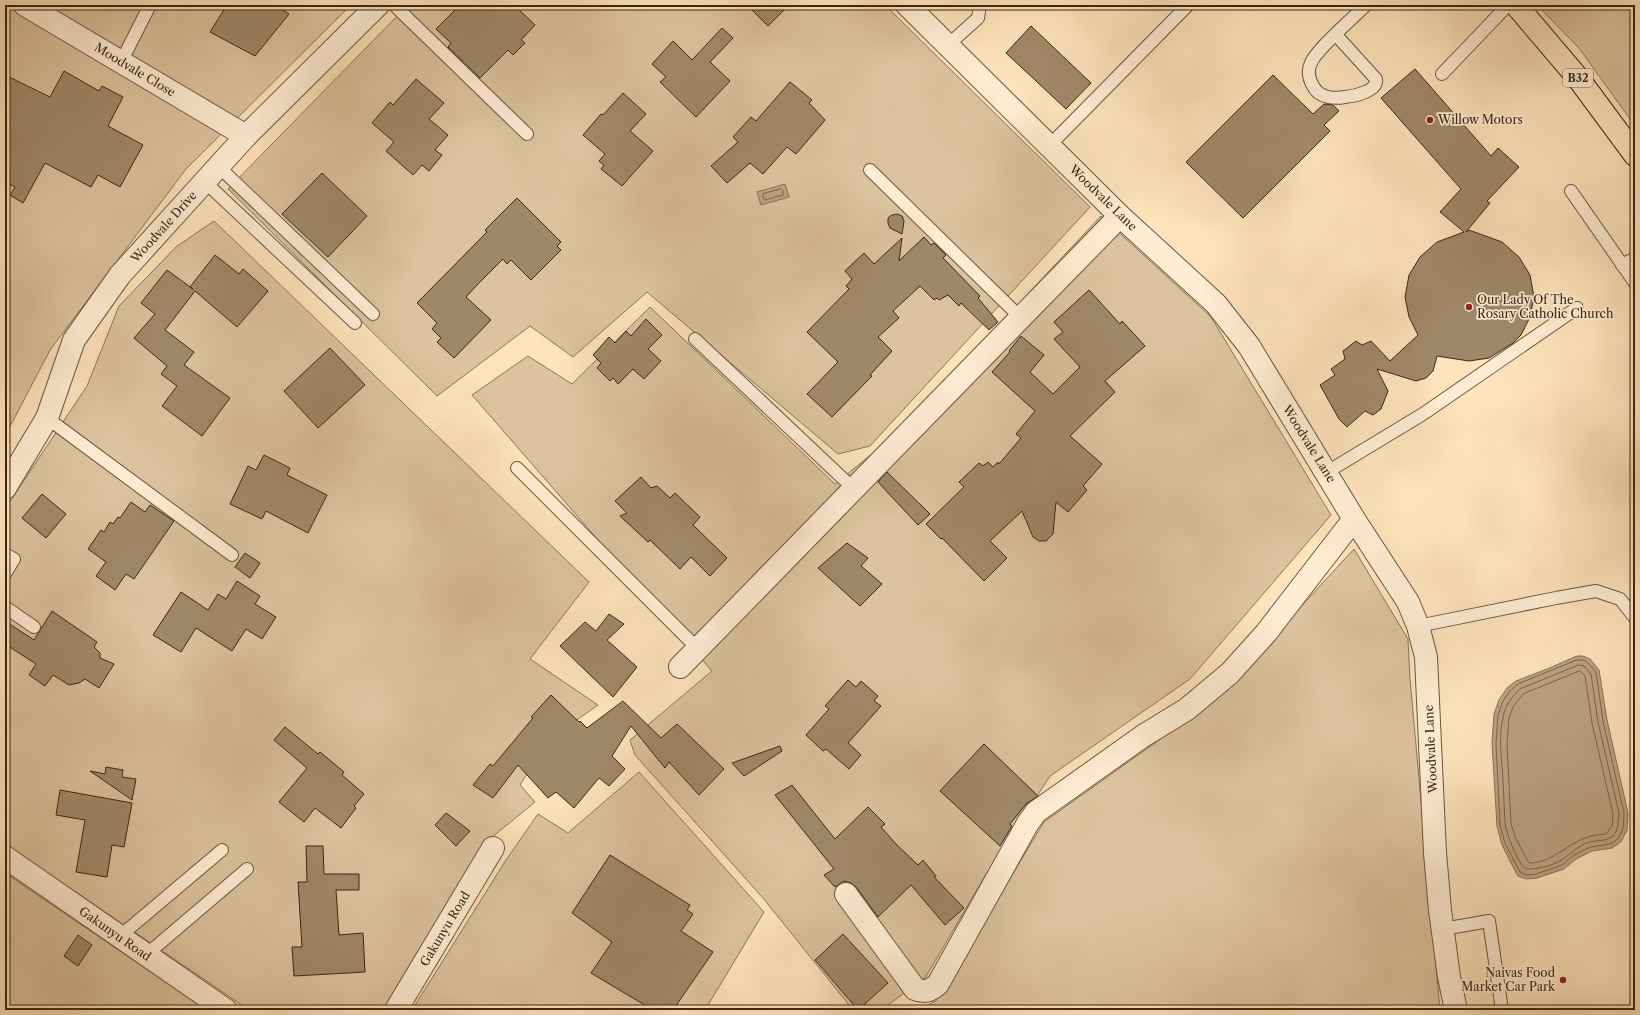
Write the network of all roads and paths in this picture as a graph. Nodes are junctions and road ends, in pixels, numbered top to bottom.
1 (25, 5) edge
2 (150, 5) edge
3 (378, 5) edge
4 (394, 5) edge
5 (907, 5) edge
6 (980, 5) edge
7 (1188, 5) edge
8 (1366, 5) edge
9 (1508, 5) edge
10 (1516, 5) edge
11 (1336, 35) junction
12 (948, 45) junction
13 (121, 62) junction
14 (1442, 74) dead end
15 (527, 134) dead end
16 (246, 136) junction
17 (1049, 146) junction
18 (1635, 155) edge
19 (870, 170) dead end
20 (212, 174) junction
21 (1571, 191) dead end
22 (1120, 216) junction
23 (1635, 258) edge
24 (1622, 265) junction
25 (1635, 283) edge
26 (1577, 308) dead end
27 (372, 314) dead end
28 (1021, 318) junction
29 (355, 323) dead end
30 (695, 339) dead end
31 (47, 418) junction
32 (517, 468) dead end
33 (1327, 472) junction
34 (5, 488) edge
35 (854, 489) junction
36 (1354, 519) junction
37 (5, 554) edge
38 (232, 555) dead end
39 (5, 574) edge
40 (5, 607) edge
41 (1635, 618) edge
42 (1418, 626) junction
43 (34, 627) dead end
44 (698, 649) junction
45 (680, 667) dead end
46 (493, 848) dead end
47 (222, 850) dead end
48 (5, 857) edge
49 (247, 869) dead end
50 (846, 894) dead end
51 (1442, 929) junction
52 (119, 937) junction
53 (146, 954) junction
54 (226, 1010) edge
55 (396, 1010) edge
56 (1456, 1010) edge
57 (1502, 1010) edge

1 - 13 street, Moodvale Close
2 - 13 lane
3 - 16 street, Woodvale Drive
4 - 15 lane
5 - 12 street, Woodvale Lane
6 - 12 lane
7 - 17 lane
8 - 11 lane
9 - 14 lane
10 - 18 highway, B32
11 - 11 lane
12 - 17 street, Woodvale Lane
13 - 16 street, Moodvale Close
16 - 20 street, Woodvale Drive
17 - 22 street, Woodvale Lane
19 - 28 lane
20 - 27 lane
20 - 29 lane
20 - 31 street, Woodvale Drive
21 - 24 lane
22 - 28 street
22 - 33 street, Woodvale Lane
23 - 24 lane
24 - 25 lane
26 - 33 lane
28 - 35 street
30 - 35 lane
31 - 34 street, Woodvale Drive
31 - 38 lane
32 - 44 lane
33 - 36 street, Woodvale Lane
35 - 44 street
36 - 42 street, Woodvale Lane
36 - 50 street
37 - 39 lane
40 - 43 lane
41 - 42 lane
42 - 51 street, Woodvale Lane
44 - 45 street
46 - 55 street, Gakunyu Road
47 - 52 lane
48 - 52 street, Gakunyu Road
49 - 53 lane
51 - 56 street, Woodvale Lane
51 - 57 lane
52 - 53 street, Gakunyu Road
53 - 54 street, Gakunyu Road

